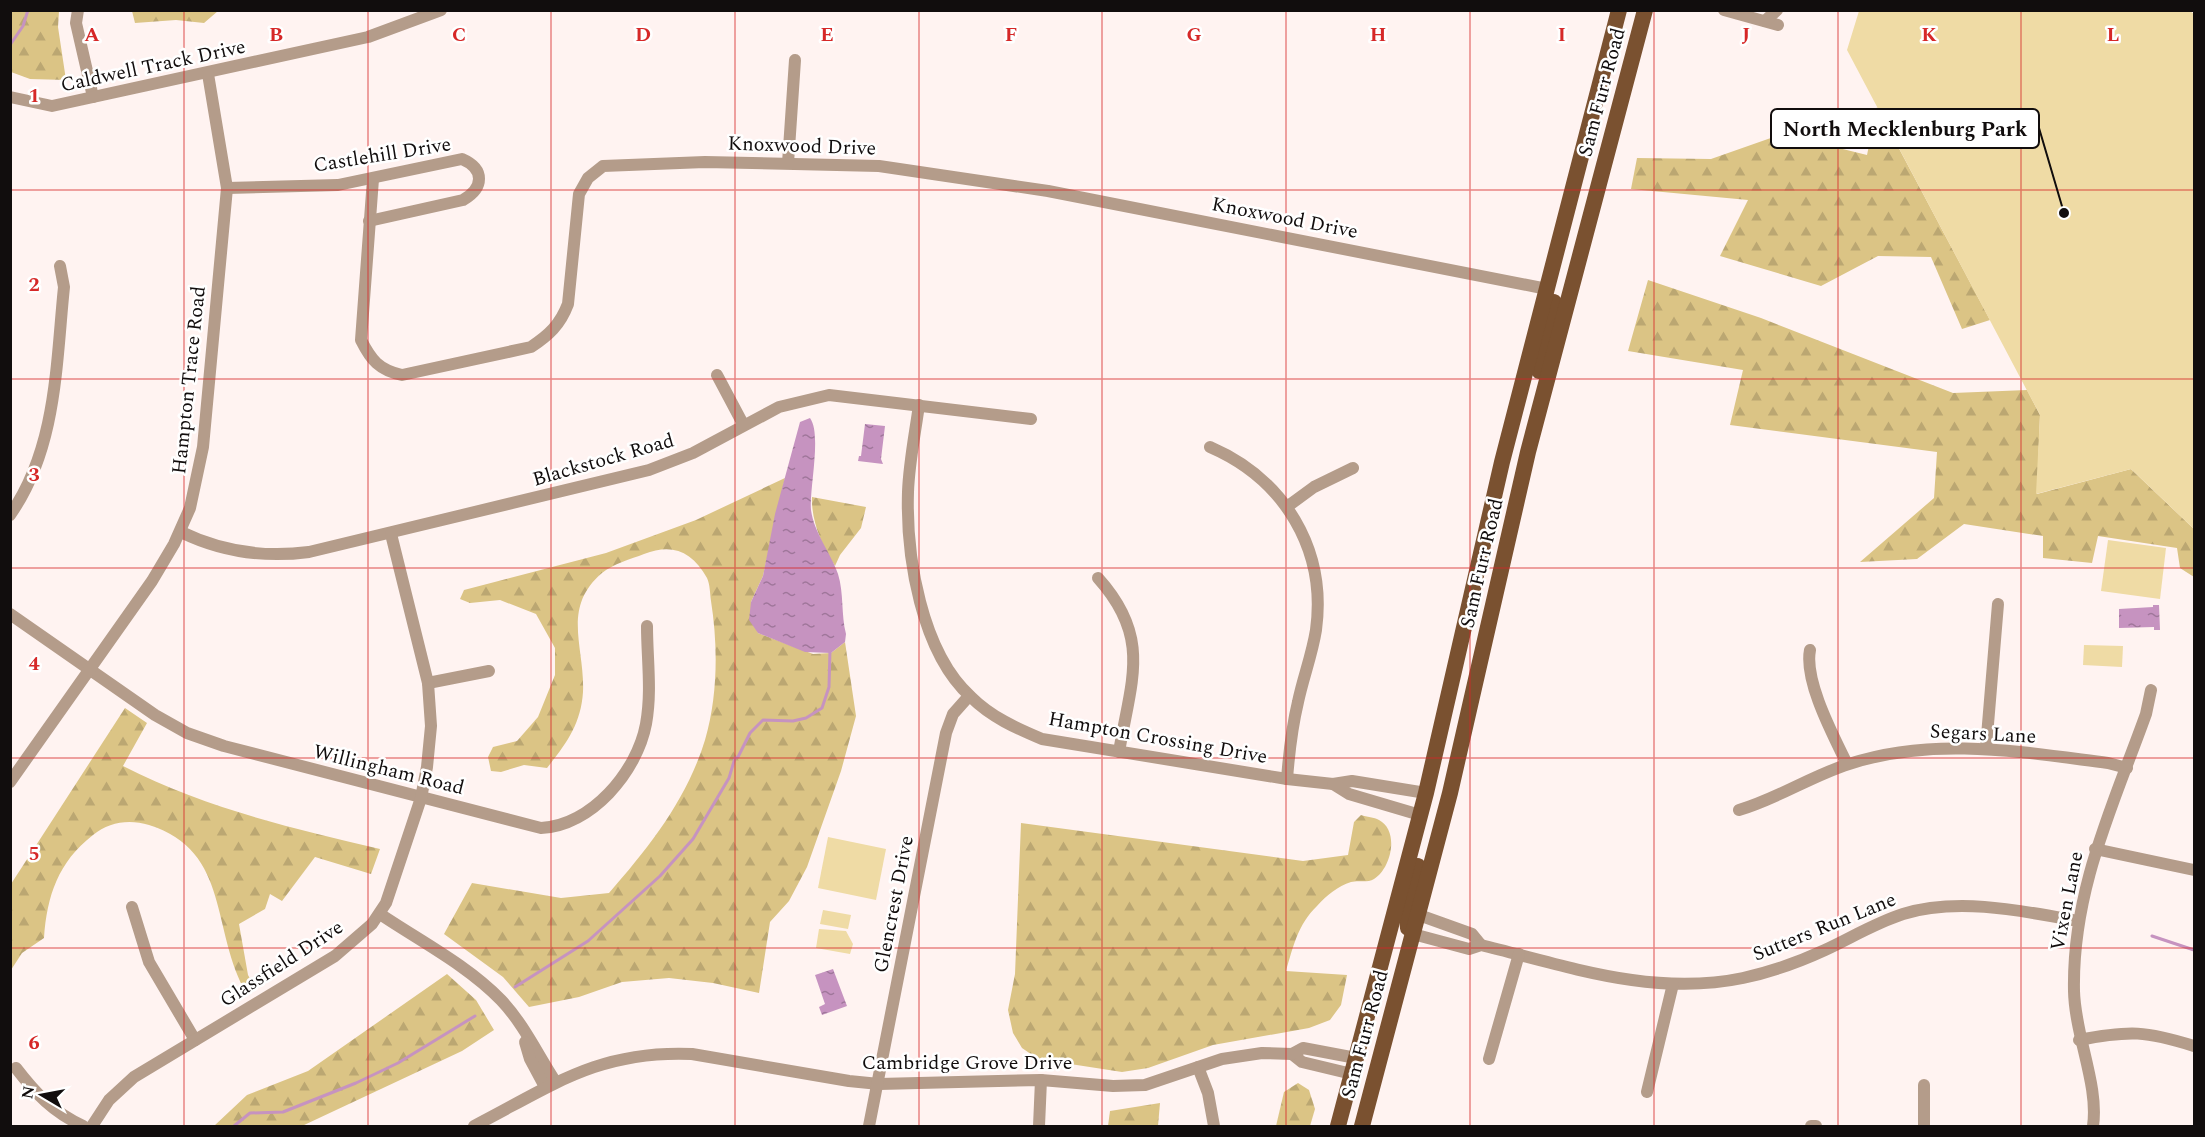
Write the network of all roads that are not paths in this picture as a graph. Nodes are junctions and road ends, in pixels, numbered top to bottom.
1 (78, 10) edge
2 (441, 10) edge
3 (1619, 10) edge
4 (1645, 10) edge
5 (1724, 10) edge
6 (1777, 10) edge
7 (1765, 21) junction
8 (1778, 25) dead end
9 (795, 60) dead end
10 (208, 74) junction
11 (10, 97) edge
12 (93, 97) junction
13 (788, 163) junction
14 (373, 179) junction
15 (227, 188) junction
16 (369, 221) junction
17 (60, 266) dead end
18 (1547, 290) junction
19 (717, 375) dead end
20 (919, 405) junction
21 (1031, 419) dead end
22 (743, 424) junction
23 (1210, 447) dead end
24 (1528, 452) junction
25 (1353, 468) dead end
26 (1288, 506) junction
27 (10, 515) edge
28 (181, 532) junction
29 (391, 534) junction
30 (1098, 578) dead end
31 (1998, 604) dead end
32 (10, 614) edge
33 (647, 626) dead end
34 (1810, 650) dead end
35 (90, 669) junction
36 (489, 670) dead end
37 (428, 683) junction
38 (2151, 690) dead end
39 (969, 696) junction
40 (1445, 714) junction
41 (1986, 748) junction
42 (1119, 752) junction
43 (1847, 764) junction
44 (2127, 768) junction
45 (1287, 779) junction
46 (10, 782) edge
47 (1333, 784) junction
48 (1426, 793) junction
49 (421, 798) junction
50 (1739, 810) dead end
51 (1420, 815) junction
52 (2096, 849) junction
53 (2194, 870) edge
54 (132, 907) dead end
55 (380, 914) junction
56 (1419, 915) junction
57 (2078, 921) junction
58 (1413, 934) junction
59 (1480, 945) junction
60 (1519, 954) junction
61 (1673, 984) junction
62 (195, 1040) junction
63 (2079, 1040) junction
64 (2194, 1046) edge
65 (1489, 1059) dead end
66 (1354, 1066) junction
67 (1198, 1067) junction
68 (16, 1068) dead end
69 (1041, 1080) junction
70 (550, 1084) junction
71 (879, 1084) junction
72 (1924, 1085) dead end
73 (1647, 1092) dead end
74 (83, 1126) edge
75 (92, 1126) edge
76 (474, 1126) edge
77 (869, 1126) edge
78 (1039, 1126) edge
79 (1214, 1126) edge
80 (1338, 1126) edge
81 (1351, 1126) edge
82 (1362, 1126) edge
83 (1924, 1126) edge
84 (2093, 1126) edge

1 - 12 street
2 - 10 street, Caldwell Track Drive
3 - 18 main road, Sam Furr Road
4 - 24 main road, Sam Furr Road
5 - 7 street
6 - 7 street
7 - 8 street
9 - 13 street
10 - 12 street, Caldwell Track Drive
10 - 15 street, Hampton Trace Road
11 - 12 street, Caldwell Track Drive
13 - 16 street, Knoxwood Drive
13 - 18 street, Knoxwood Drive
14 - 15 street, Castlehill Drive
14 - 16 street, Knoxwood Drive
14 - 16 street, Castlehill Drive
15 - 28 street, Hampton Trace Road
17 - 27 street
18 - 24 main road
18 - 40 main road, Sam Furr Road
19 - 22 street
20 - 21 street, Blackstock Road
20 - 22 street, Blackstock Road
20 - 39 street, Hampton Crossing Drive
22 - 29 street, Blackstock Road
23 - 26 street
24 - 56 main road, Sam Furr Road
25 - 26 street
26 - 45 street
28 - 29 street, Blackstock Road
28 - 35 street, Hampton Trace Road
29 - 37 street, Glassfield Drive
30 - 42 street
31 - 41 street
32 - 35 street, Willingham Road
33 - 49 street, Willingham Road
34 - 43 street
35 - 46 street, Hampton Trace Road
35 - 49 street, Willingham Road
36 - 37 street
37 - 49 street, Glassfield Drive
38 - 44 street, Vixen Lane
39 - 42 street, Hampton Crossing Drive
39 - 71 street, Glencrest Drive
40 - 48 main road, Sam Furr Road
40 - 58 main road
41 - 43 street, Segars Lane
41 - 44 street, Segars Lane
42 - 45 street, Hampton Crossing Drive
43 - 50 street, Segars Lane
44 - 52 street, Vixen Lane
45 - 47 street, Hampton Crossing Drive
47 - 48 street, Hampton Crossing Drive
47 - 51 street, Hampton Crossing Drive
48 - 51 main road, Sam Furr Road
49 - 55 street, Glassfield Drive
51 - 66 main road, Sam Furr Road
52 - 53 street
52 - 57 street, Vixen Lane
54 - 62 street
55 - 62 street, Glassfield Drive
55 - 70 street
56 - 58 main road, Sam Furr Road
56 - 59 street, Sutters Run Lane
57 - 61 street, Sutters Run Lane
57 - 63 street, Vixen Lane
58 - 59 street, Sutters Run Lane
58 - 82 main road, Sam Furr Road
59 - 60 street, Sutters Run Lane
60 - 61 street, Sutters Run Lane
60 - 65 street
61 - 73 street
62 - 75 street, Glassfield Drive
63 - 64 street
63 - 84 street, Vixen Lane
66 - 67 street, Cambridge Grove Drive
66 - 80 main road, Sam Furr Road
66 - 81 main road
67 - 69 street, Cambridge Grove Drive
67 - 79 street
68 - 74 street
69 - 71 street, Cambridge Grove Drive
69 - 78 street
70 - 71 street, Cambridge Grove Drive
70 - 76 street, Cambridge Grove Drive
71 - 77 street, Glencrest Drive
72 - 83 street

